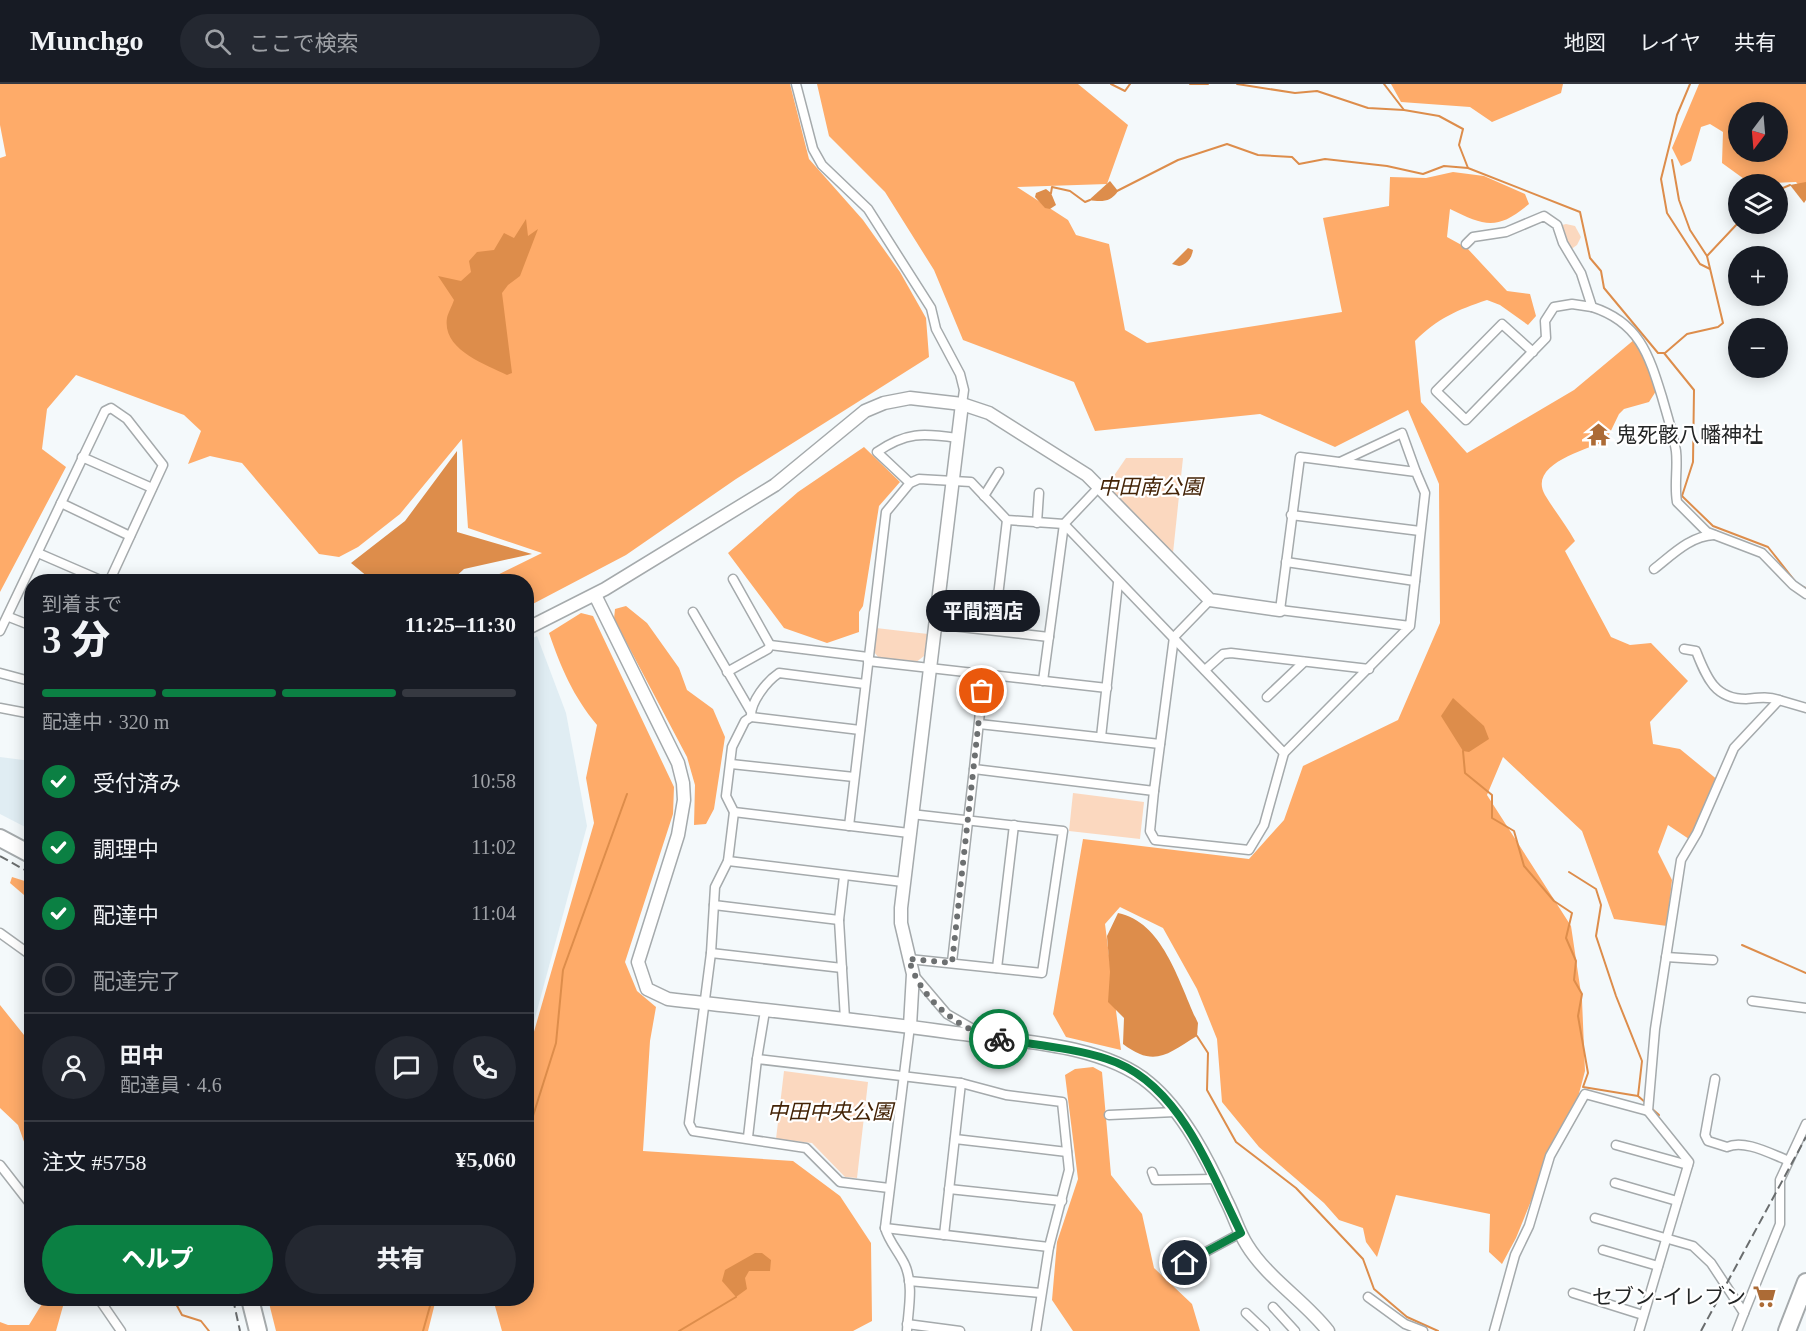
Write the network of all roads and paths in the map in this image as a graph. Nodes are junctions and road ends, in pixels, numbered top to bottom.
1 (796, 84) edge
2 (1466, 244) dead end
3 (1592, 307) junction
4 (1533, 352) junction
5 (962, 404) junction
6 (957, 438) junction
7 (82, 457) junction
8 (1340, 462) junction
9 (999, 472) dead end
10 (1416, 472) junction
11 (951, 481) junction
12 (910, 483) junction
13 (1100, 486) junction
14 (152, 488) junction
15 (1039, 493) dead end
16 (984, 496) junction
17 (61, 502) junction
18 (1291, 515) junction
19 (1007, 520) junction
20 (1037, 523) junction
21 (1064, 524) junction
22 (1420, 531) junction
23 (1714, 535) junction
24 (130, 536) junction
25 (38, 553) junction
26 (1286, 562) junction
27 (1654, 569) dead end
28 (28, 574) edge
29 (88, 574) edge
30 (111, 574) edge
31 (733, 579) dead end
32 (1415, 581) junction
33 (1118, 583) junction
34 (24, 584) edge
35 (1806, 594) edge
36 (595, 595) junction
37 (1210, 600) junction
38 (1280, 610) junction
39 (693, 612) dead end
40 (9, 617) junction
41 (24, 623) edge
42 (934, 624) junction
43 (534, 625) edge
44 (1410, 626) junction
45 (994, 630) junction
46 (0, 631) edge
47 (1049, 637) junction
48 (1174, 637) junction
49 (770, 645) junction
50 (1684, 649) dead end
51 (868, 659) junction
52 (1304, 662) junction
53 (929, 668) junction
54 (1369, 669) junction
55 (1205, 670) junction
56 (727, 672) junction
57 (0, 674) edge
58 (984, 674) junction
59 (24, 680) edge
60 (1043, 681) junction
61 (866, 684) junction
62 (1107, 688) junction
63 (1267, 697) dead end
64 (1779, 700) junction
65 (0, 708) edge
66 (1806, 708) edge
67 (24, 712) edge
68 (751, 713) junction
69 (979, 724) junction
70 (860, 730) junction
71 (1101, 737) junction
72 (1160, 744) junction
73 (1284, 753) junction
74 (730, 764) junction
75 (974, 769) junction
76 (854, 777) junction
77 (1154, 790) junction
78 (734, 812) junction
79 (911, 814) junction
80 (968, 820) junction
81 (1014, 825) junction
82 (849, 826) junction
83 (0, 827) edge
84 (909, 833) junction
85 (0, 838) edge
86 (24, 839) edge
87 (24, 851) edge
88 (728, 861) junction
89 (844, 876) junction
90 (903, 882) junction
91 (714, 905) junction
92 (838, 920) junction
93 (0, 933) edge
94 (24, 950) edge
95 (711, 953) junction
96 (1666, 957) junction
97 (909, 959) junction
98 (1713, 960) dead end
99 (952, 963) junction
100 (842, 968) junction
101 (997, 968) junction
102 (913, 974) junction
103 (1752, 1001) dead end
104 (704, 1003) junction
105 (1806, 1008) edge
106 (765, 1011) junction
107 (845, 1019) junction
108 (909, 1026) junction
109 (991, 1038) junction
110 (757, 1059) junction
111 (903, 1075) junction
112 (1715, 1078) dead end
113 (961, 1083) junction
114 (1647, 1111) junction
115 (1175, 1112) junction
116 (1109, 1115) dead end
117 (1806, 1124) edge
118 (748, 1137) junction
119 (956, 1139) junction
120 (1616, 1145) dead end
121 (1067, 1152) junction
122 (1787, 1160) junction
123 (0, 1165) edge
124 (1688, 1166) junction
125 (1152, 1172) dead end
126 (1215, 1179) junction
127 (1615, 1183) dead end
128 (889, 1188) junction
129 (949, 1189) junction
130 (24, 1196) edge
131 (1062, 1201) junction
132 (1677, 1201) junction
133 (1595, 1218) dead end
134 (885, 1228) junction
135 (1241, 1233) junction
136 (944, 1235) junction
137 (1666, 1239) junction
138 (1049, 1247) junction
139 (1603, 1250) dead end
140 (1185, 1263) dead end
141 (1658, 1266) junction
142 (909, 1281) junction
143 (1806, 1282) edge
144 (1041, 1293) junction
145 (1573, 1293) dead end
146 (1368, 1297) dead end
147 (104, 1306) edge
148 (252, 1306) edge
149 (261, 1306) edge
150 (1273, 1307) dead end
151 (1246, 1312) dead end
152 (1744, 1313) junction
153 (1643, 1315) junction
154 (907, 1327) edge
155 (1403, 1328) edge
156 (121, 1331) edge
157 (258, 1331) edge
158 (266, 1331) edge
159 (960, 1331) edge
160 (1036, 1331) edge
161 (1265, 1331) edge
162 (1295, 1331) edge
163 (1328, 1331) edge
164 (1424, 1331) edge
165 (1494, 1331) edge
166 (1639, 1331) edge
167 (1737, 1331) edge
168 (1787, 1331) edge

1 - 5 street
2 - 3 street
3 - 4 street
3 - 23 street
4 - 4 street
5 - 6 street
5 - 13 street
5 - 36 street
6 - 11 street
6 - 12 street
7 - 14 street
7 - 14 street
7 - 17 street
8 - 10 street
8 - 10 street
8 - 18 street
9 - 16 street
10 - 22 street
11 - 12 street
11 - 16 street
11 - 42 street
12 - 51 street
13 - 21 street
13 - 37 street
14 - 24 street
15 - 20 street
16 - 19 street
17 - 24 street
17 - 25 street
18 - 22 street
18 - 26 street
19 - 20 street
19 - 45 street
20 - 21 street
21 - 33 street
21 - 47 street
22 - 32 street
23 - 27 street
23 - 35 street
24 - 30 street
25 - 28 street
25 - 29 street
26 - 32 street
26 - 38 street
31 - 49 street
32 - 44 street
33 - 48 street
33 - 62 street
34 - 40 street
36 - 43 street
36 - 104 street
37 - 38 street
37 - 48 street
38 - 44 street
39 - 56 street
40 - 41 street
40 - 46 street
42 - 45 street
42 - 53 street
44 - 54 street
45 - 47 street
47 - 60 street
48 - 55 street
48 - 72 street
49 - 51 street
49 - 56 street
50 - 64 street
51 - 53 street
51 - 61 street
52 - 54 street
52 - 55 street
52 - 63 street
53 - 58 street
53 - 79 street
54 - 73 street
55 - 73 street
56 - 68 street
57 - 59 street
58 - 60 street
58 - 69 street
60 - 62 street
61 - 68 street
61 - 70 street
62 - 71 street
64 - 66 street
64 - 96 street
65 - 67 street
68 - 70 street
68 - 74 street
69 - 71 street
69 - 75 street
70 - 76 street
71 - 72 street
72 - 77 street
73 - 77 street
74 - 76 street
74 - 78 street
75 - 77 street
75 - 80 street
76 - 82 street
78 - 82 street
78 - 88 street
79 - 80 street
79 - 84 street
80 - 81 street
80 - 99 street
81 - 101 street
81 - 101 street
82 - 84 street
83 - 86 highway
84 - 90 street
85 - 87 highway
88 - 89 street
88 - 91 street
89 - 90 street
89 - 92 street
90 - 97 street
91 - 92 street
91 - 95 street
92 - 100 street
93 - 94 street
95 - 100 street
95 - 104 street
96 - 98 street
96 - 114 street
97 - 99 street
97 - 102 street
99 - 101 street
100 - 107 street
102 - 108 street
102 - 109 street
103 - 105 street
104 - 106 street
104 - 118 street
106 - 107 street
106 - 110 street
107 - 108 street
108 - 109 street
108 - 111 street
109 - 115 street
110 - 111 street
110 - 118 street
111 - 113 street
111 - 128 street
112 - 122 street
113 - 119 street
113 - 121 street
114 - 124 street
114 - 165 street
115 - 116 street
115 - 126 street
117 - 122 street
118 - 128 street
119 - 121 street
119 - 129 street
120 - 124 street
121 - 131 street
122 - 152 street
123 - 130 street
124 - 132 street
125 - 126 street
126 - 135 street
127 - 132 street
128 - 134 street
129 - 131 street
129 - 136 street
131 - 138 street
132 - 137 street
133 - 137 street
134 - 136 street
134 - 142 street
135 - 140 street
135 - 163 street
136 - 138 street
137 - 141 street
137 - 152 street
138 - 144 street
139 - 141 street
141 - 153 street
142 - 144 street
142 - 154 street
143 - 168 highway
144 - 160 street
145 - 153 street
146 - 155 street
147 - 156 street
148 - 157 highway
149 - 158 highway
150 - 162 street
151 - 161 street
152 - 167 street
153 - 166 street
154 - 159 street
155 - 164 street

